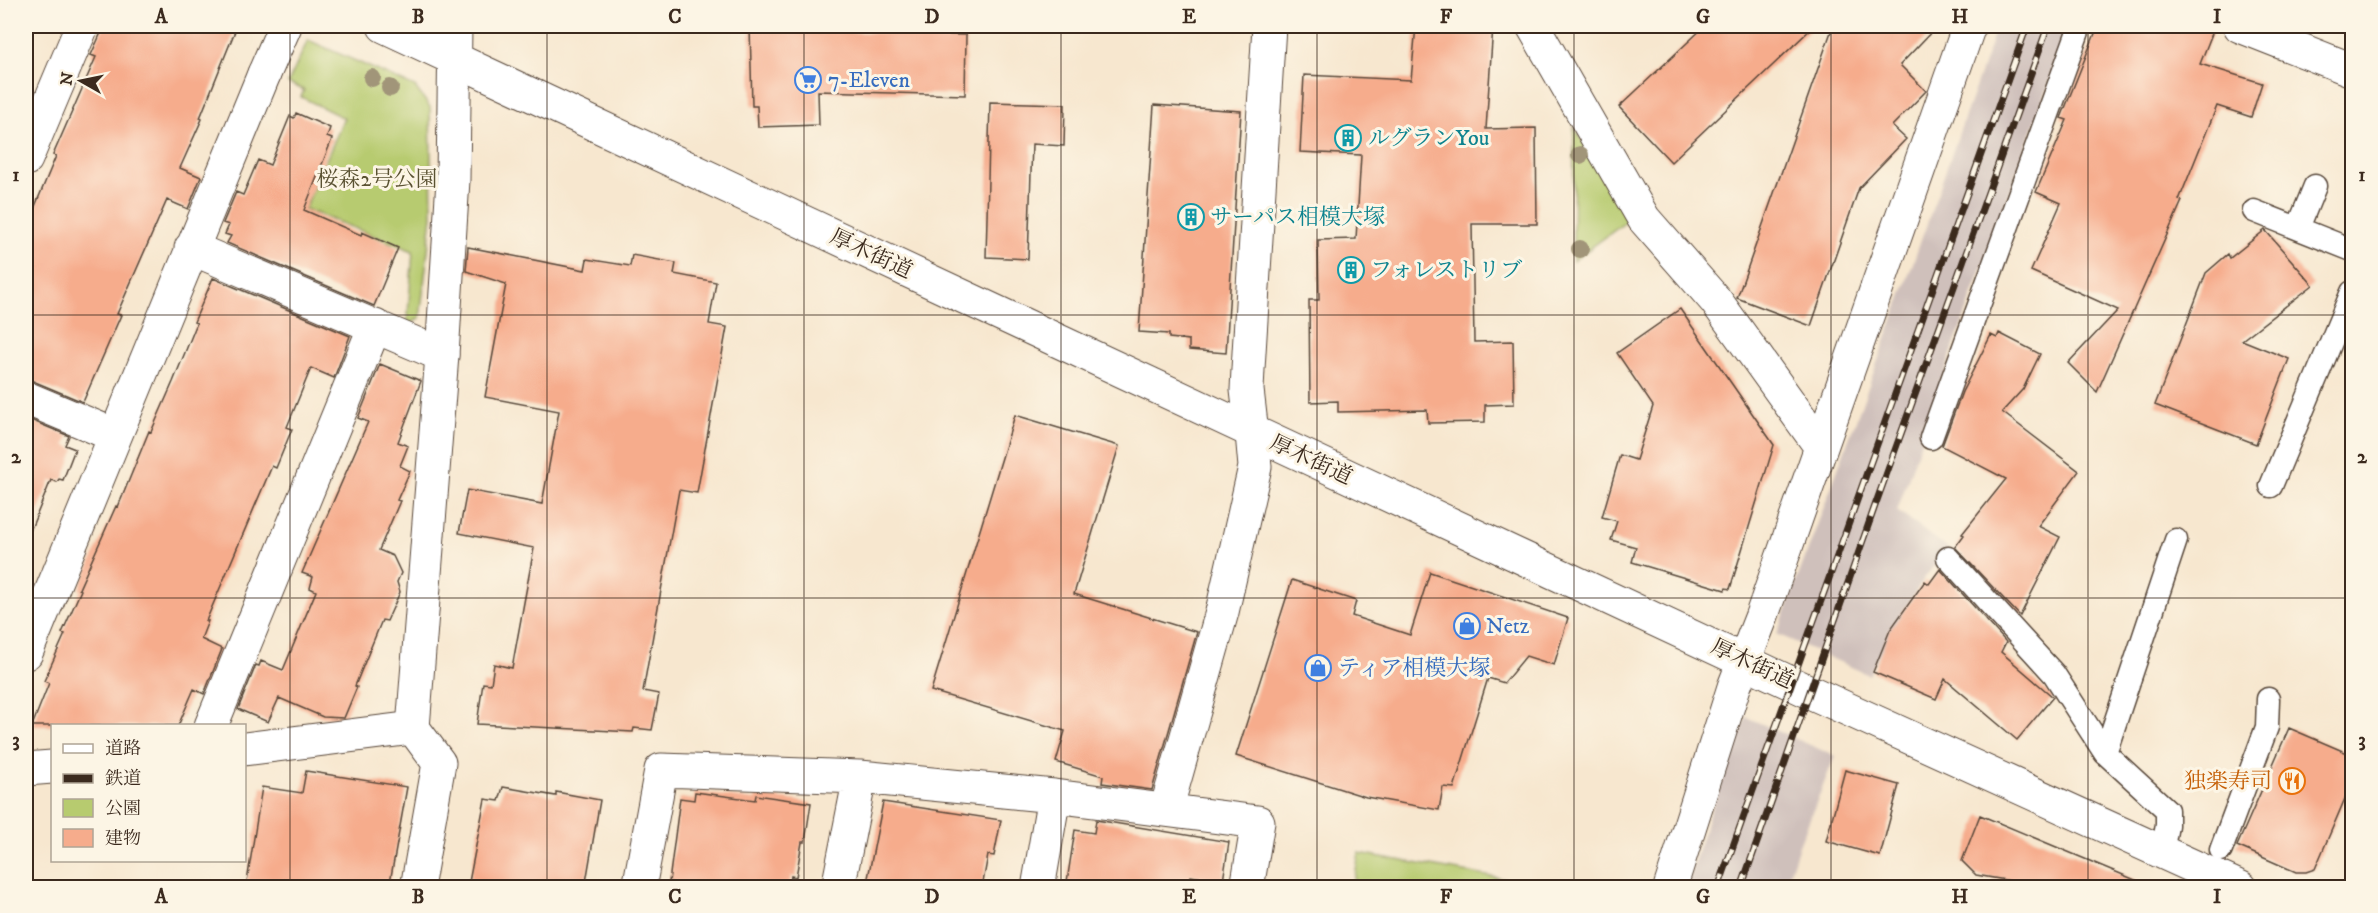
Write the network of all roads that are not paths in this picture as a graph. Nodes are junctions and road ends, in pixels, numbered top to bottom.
1 (82, 26) edge
2 (285, 26) edge
3 (384, 26) edge
4 (1269, 26) edge
5 (1533, 26) edge
6 (1969, 26) edge
7 (2080, 26) edge
8 (2240, 26) edge
9 (454, 41) edge
10 (2352, 70) edge
11 (26, 159) edge
12 (2315, 186) dead end
13 (2254, 211) dead end
14 (2298, 228) junction
15 (191, 248) junction
16 (2352, 250) edge
17 (2352, 292) edge
18 (375, 326) junction
19 (442, 355) junction
20 (26, 398) edge
21 (1252, 432) junction
22 (114, 435) junction
23 (1930, 438) dead end
24 (1821, 447) junction
25 (2271, 486) dead end
26 (2176, 540) dead end
27 (1948, 558) dead end
28 (26, 653) edge
29 (1744, 660) junction
30 (2268, 699) dead end
31 (212, 724) edge
32 (413, 728) junction
33 (246, 749) edge
34 (2105, 753) junction
35 (51, 767) edge
36 (26, 769) edge
37 (860, 777) junction
38 (1054, 796) junction
39 (1166, 810) junction
40 (2162, 853) junction
41 (2223, 875) edge
42 (1671, 883) edge
43 (417, 888) edge
44 (639, 888) edge
45 (838, 888) edge
46 (1038, 888) edge
47 (1247, 888) edge

1 - 11 street
2 - 15 street
3 - 9 street, 厚木街道
4 - 21 street
5 - 24 street
6 - 24 street
7 - 23 lane
8 - 10 street
9 - 19 street
9 - 21 street, 厚木街道
12 - 14 lane
13 - 14 lane
14 - 16 lane
15 - 18 street
15 - 22 street
17 - 25 lane
18 - 19 street
18 - 31 street
19 - 32 street
20 - 22 street
21 - 29 street, 厚木街道
21 - 39 street
22 - 28 street
24 - 29 street
26 - 34 lane
27 - 34 lane
29 - 40 street, 厚木街道
29 - 42 street
30 - 41 lane
32 - 33 street
32 - 43 street
34 - 40 lane
35 - 36 street
37 - 38 street
37 - 44 street
37 - 45 street
38 - 39 street
38 - 46 street
39 - 47 street
40 - 41 street, 厚木街道

